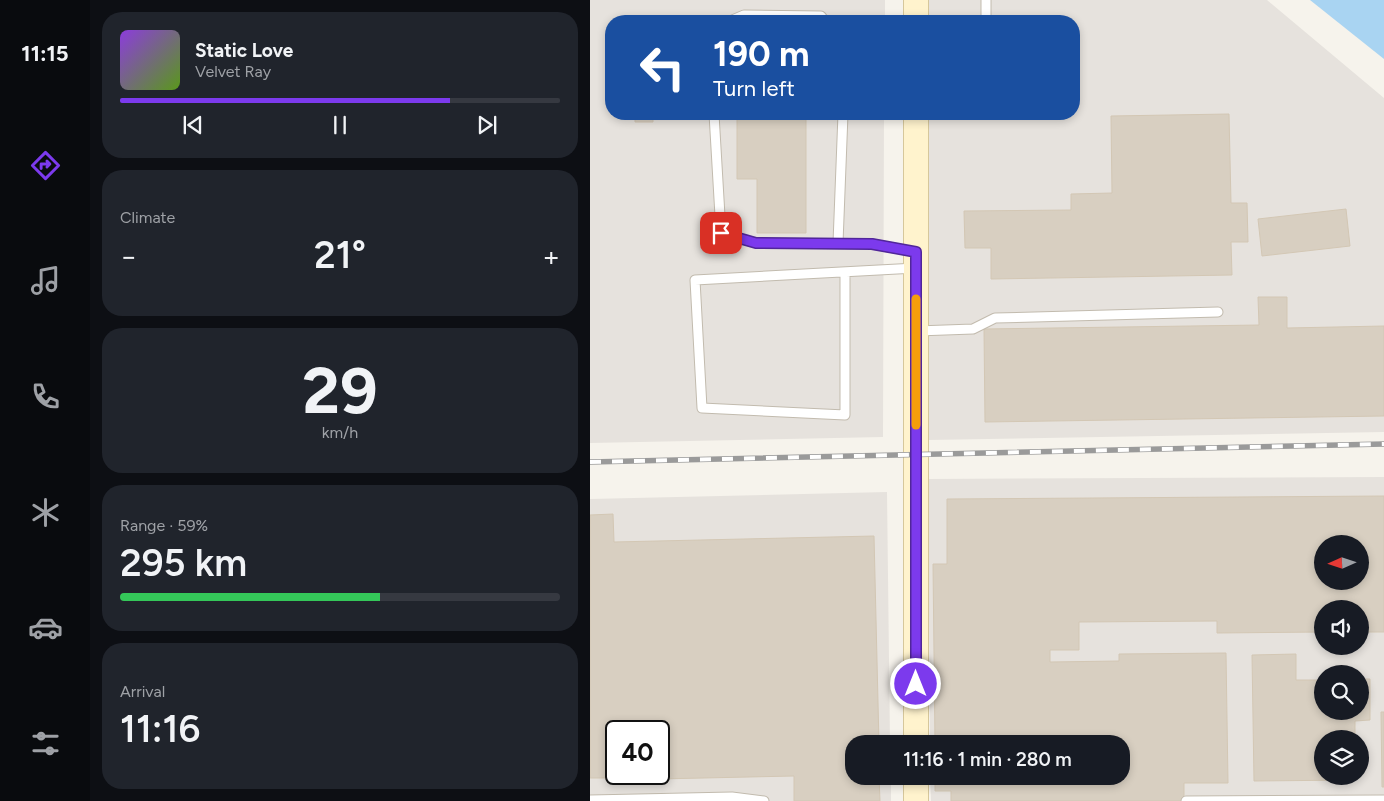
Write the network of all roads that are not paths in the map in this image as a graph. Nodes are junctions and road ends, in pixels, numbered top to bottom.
1 (916, 0) edge
2 (986, 0) edge
3 (916, 15) edge
4 (986, 15) edge
5 (714, 120) edge
6 (843, 120) edge
7 (916, 120) edge
8 (838, 244) junction
9 (916, 260) junction
10 (845, 272) junction
11 (1218, 312) dead end
12 (916, 331) junction
13 (916, 735) edge
14 (916, 785) edge
15 (590, 800) edge
16 (640, 800) edge
17 (1384, 800) edge
18 (764, 801) edge
19 (916, 801) edge
20 (1186, 801) edge

1 - 3 street
2 - 4 lane
5 - 8 lane
6 - 8 lane
7 - 9 street
8 - 9 lane
9 - 10 lane
9 - 12 street
10 - 10 lane
11 - 12 lane
12 - 13 street
14 - 19 street
15 - 16 lane
16 - 18 lane
17 - 20 lane

